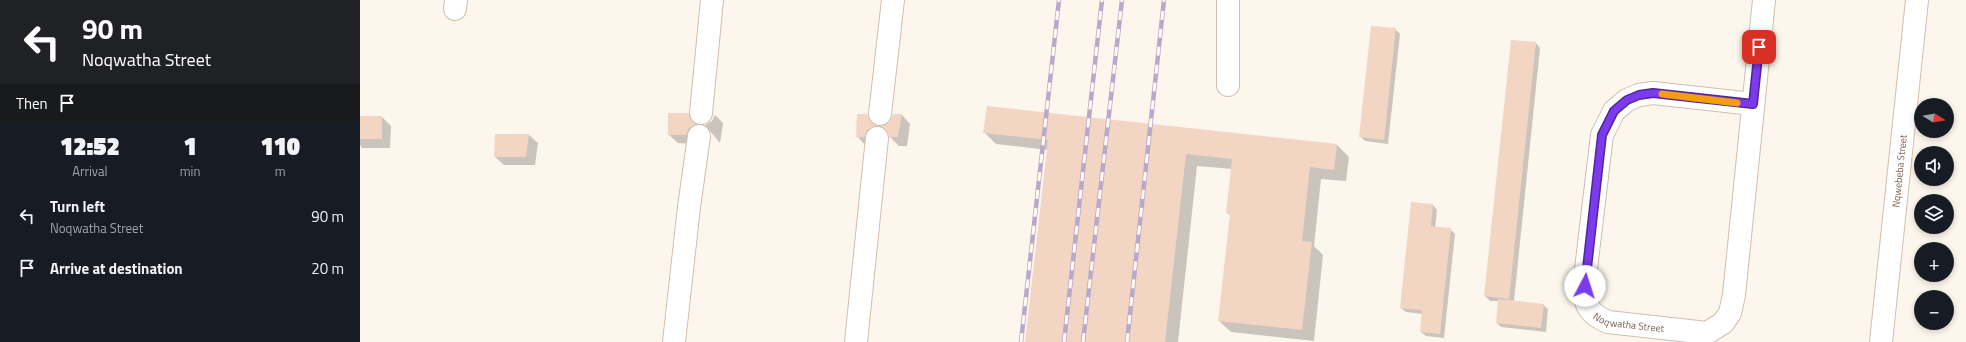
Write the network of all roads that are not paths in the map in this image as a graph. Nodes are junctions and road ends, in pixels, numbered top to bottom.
1 (712, 0) edge
2 (893, 0) edge
3 (1228, 0) edge
4 (1764, 0) edge
5 (1917, 0) edge
6 (1228, 85) dead end
7 (1753, 104) junction
8 (701, 113) dead end
9 (880, 114) dead end
10 (699, 136) dead end
11 (877, 138) dead end
12 (674, 342) edge
13 (856, 342) edge
14 (1881, 342) edge

1 - 8 street
2 - 9 street
3 - 6 street
4 - 7 street, Noqwatha Street
5 - 14 street, Nqwebeba Street
7 - 7 street, Noqwatha Street
10 - 12 street
11 - 13 street

